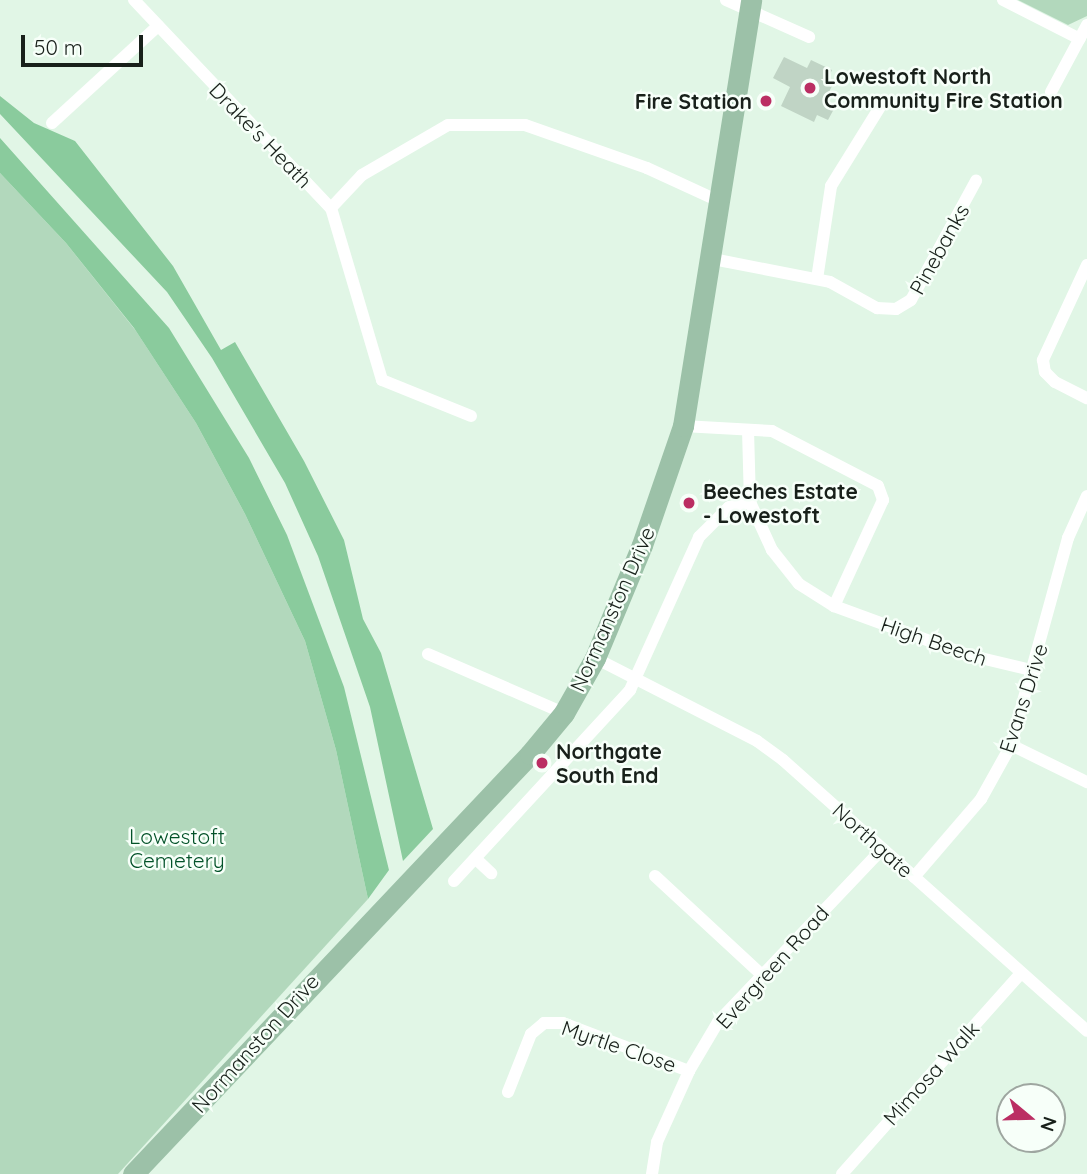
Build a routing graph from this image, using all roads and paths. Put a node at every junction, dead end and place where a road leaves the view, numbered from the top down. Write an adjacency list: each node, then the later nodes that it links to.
1 (134, 0): 6 (street, Drake's Heath)
2 (726, 0): 4 (street)
3 (1003, 0): 8 (street)
4 (750, 4): 7 (street); 13 (main road, Normanston Drive)
5 (1087, 25): 8 (street)
6 (158, 26): 11 (street); 14 (street, Drake's Heath)
7 (808, 37)
8 (1080, 38): 9 (street)
9 (1051, 92)
10 (880, 107): 17 (street)
11 (52, 123)
12 (976, 181): 17 (street, Pinebanks)
13 (721, 202): 14 (street); 15 (main road, Normanston Drive)
14 (331, 208): 19 (street)
15 (713, 259): 17 (street, Pinebanks); 20 (main road, Normanston Drive)
16 (1087, 265): 18 (street)
17 (817, 279)
18 (1087, 398)
19 (471, 416)
20 (683, 426): 21 (street); 26 (main road, Normanston Drive)
21 (748, 430): 23 (street, High Beech); 24 (street)
22 (1087, 496): 27 (street, Evans Drive)
23 (750, 502): 24 (street, High Beech); 28 (street)
24 (834, 606): 27 (street, High Beech)
25 (428, 654): 29 (street)
26 (595, 658): 28 (street, Northgate); 29 (main road, Normanston Drive)
27 (1035, 671): 30 (street, Evans Drive)
28 (637, 680): 32 (street, Northgate); 33 (street)
29 (565, 713): 43 (main road, Normanston Drive)
30 (1011, 745): 31 (street); 36 (street, Evans Drive)
31 (1087, 782)
32 (881, 850): 36 (street, Northgate); 39 (street, Evergreen Road)
33 (476, 859): 34 (street); 37 (street)
34 (491, 873)
35 (655, 876): 39 (street)
36 (914, 877): 38 (street, Northgate)
37 (454, 881)
38 (1021, 973): 40 (street, Northgate); 45 (street, Mimosa Walk)
39 (762, 975): 41 (street, Evergreen Road)
40 (1087, 1031)
41 (689, 1070): 42 (street, Myrtle Close); 44 (street, Evergreen Road)
42 (508, 1092)
43 (133, 1174)
44 (652, 1174)
45 (842, 1174)

